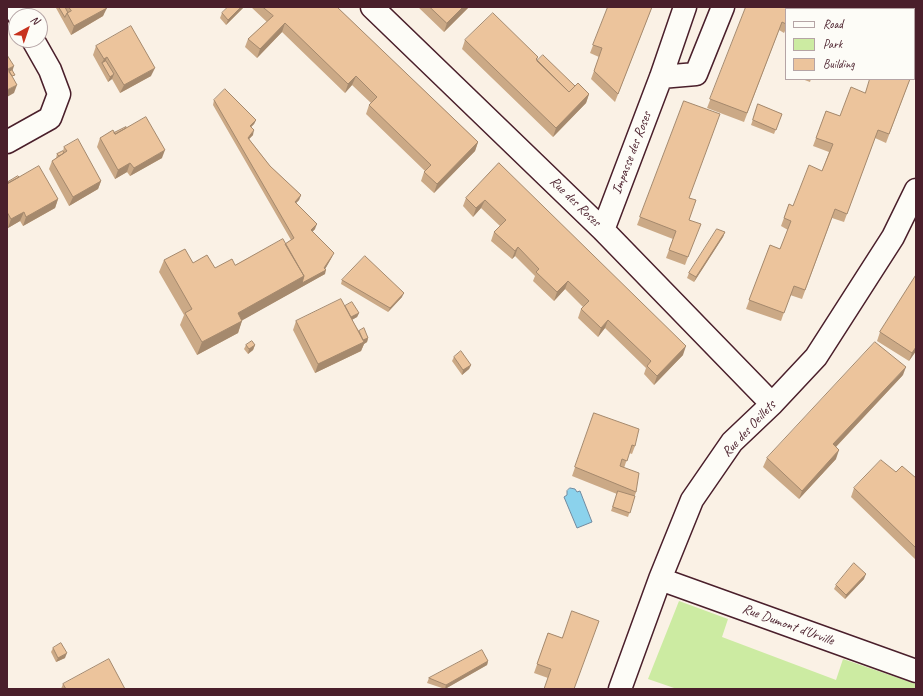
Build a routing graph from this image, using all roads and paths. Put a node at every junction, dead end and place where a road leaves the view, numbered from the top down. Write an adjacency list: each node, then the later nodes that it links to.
1 (372, 7): 8 (street, Rue des Roses)
2 (685, 7): 5 (street, Impasse des Roses)
3 (723, 7): 5 (street)
4 (38, 48): 6 (street)
5 (661, 77): 8 (street, Impasse des Roses)
6 (7, 142)
7 (916, 190): 9 (street, Rue des Oeillets)
8 (603, 230): 9 (street, Rue des Roses)
9 (772, 404): 10 (street, Rue des Oeillets)
10 (660, 579): 11 (street, Rue Dumont d'Urville); 12 (street, Rue des Oeillets)
11 (916, 671)
12 (620, 689)

